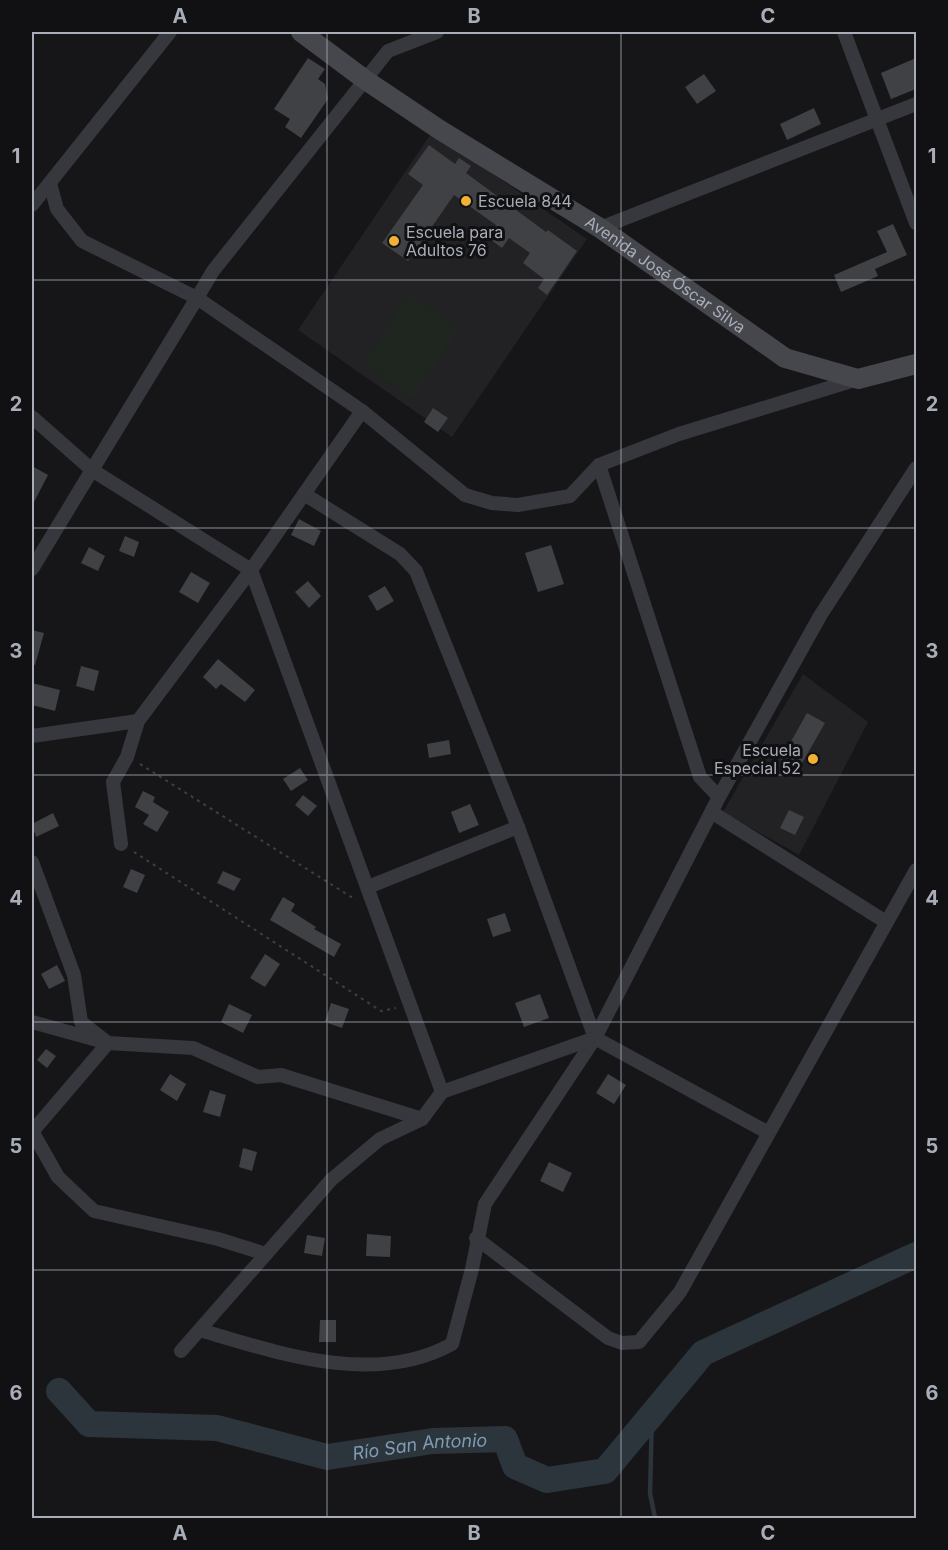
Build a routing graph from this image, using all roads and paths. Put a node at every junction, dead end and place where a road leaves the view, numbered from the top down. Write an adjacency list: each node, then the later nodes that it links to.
1 (170, 32): 8 (street)
2 (301, 32): 5 (main road, Avenida José Óscar Silva)
3 (437, 32): 5 (street)
4 (844, 32): 7 (street)
5 (364, 79): 11 (main road, Avenida José Óscar Silva); 12 (street)
6 (916, 104): 7 (street)
7 (875, 119): 10 (street); 11 (street)
8 (50, 183): 9 (street); 12 (street)
9 (32, 205)
10 (916, 224)
11 (600, 228): 14 (main road, Avenida José Óscar Silva)
12 (196, 298): 15 (street); 19 (street)
13 (916, 364): 14 (main road)
14 (858, 379): 17 (street)
15 (362, 411): 17 (street); 20 (street)
16 (32, 417): 19 (street)
17 (599, 465): 26 (street)
18 (916, 468): 26 (street)
19 (92, 470): 21 (street); 22 (street)
20 (304, 494): 22 (street); 28 (street)
21 (32, 569)
22 (251, 570): 23 (street); 32 (street)
23 (138, 721): 24 (street); 25 (street)
24 (32, 736)
25 (127, 757): 29 (street); 32 (path)
26 (720, 797): 27 (street)
27 (713, 813): 33 (street); 36 (street)
28 (518, 827): 32 (street); 36 (street)
29 (121, 844): 34 (path)
30 (32, 862): 37 (street)
31 (916, 870): 33 (street)
32 (368, 887): 34 (street)
33 (886, 922): 41 (street)
34 (409, 1005): 38 (street)
35 (32, 1022): 37 (street)
36 (596, 1038): 38 (street); 41 (street); 42 (street)
37 (108, 1043): 39 (street); 40 (street)
38 (442, 1092): 39 (street)
39 (422, 1119): 43 (street)
40 (32, 1132): 43 (street)
41 (767, 1132): 42 (street)
42 (476, 1238): 44 (street)
43 (266, 1254): 44 (street)
44 (200, 1330): 45 (street)
45 (181, 1352)

